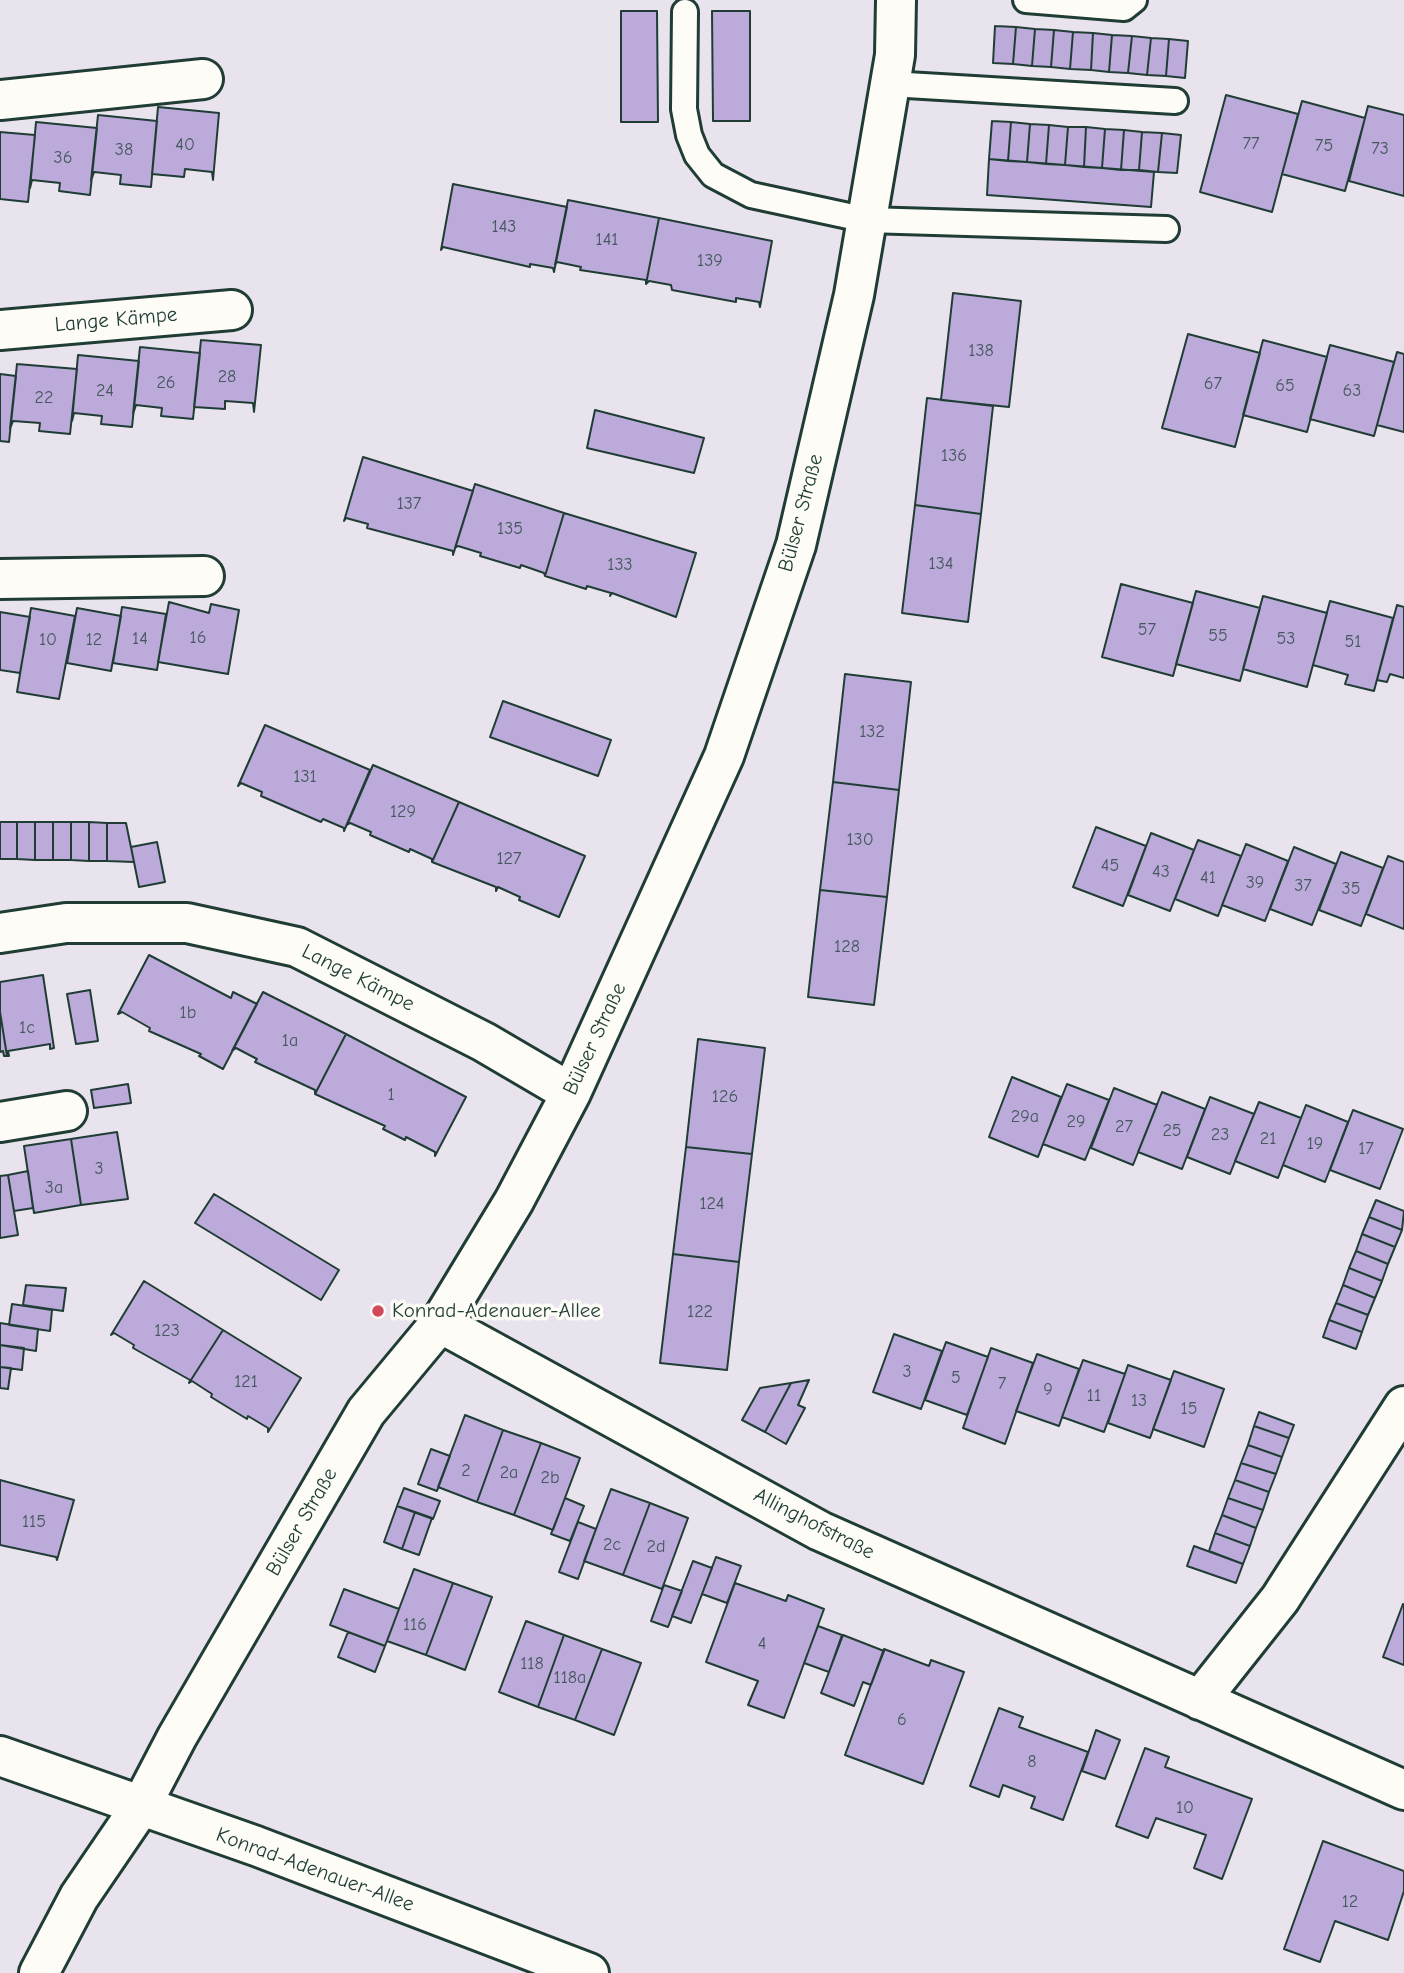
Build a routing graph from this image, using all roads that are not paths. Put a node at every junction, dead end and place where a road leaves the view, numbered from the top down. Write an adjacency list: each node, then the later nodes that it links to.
1 (897, 0): 6 (street, Bülser Straße)
2 (1026, 0): 3 (lane)
3 (1135, 0)
4 (685, 12): 9 (lane)
5 (203, 79): 7 (street)
6 (890, 83): 8 (lane); 9 (street, Bülser Straße)
7 (0, 100)
8 (1175, 101)
9 (867, 220): 10 (lane); 16 (street, Bülser Straße)
10 (1166, 229)
11 (232, 310): 12 (street, Lange Kämpe)
12 (0, 330)
13 (204, 576): 14 (street)
14 (0, 579)
15 (0, 933): 16 (street, Lange Kämpe)
16 (571, 1093): 19 (street, Bülser Straße)
17 (67, 1111): 18 (street)
18 (0, 1122)
19 (440, 1323): 21 (street, Allinghofstraße); 24 (street, Bülser Straße)
20 (1404, 1406): 21 (street)
21 (1200, 1700): 23 (street, Allinghofstraße)
22 (0, 1756): 24 (street, Konrad-Adenauer-Allee)
23 (1404, 1790)
24 (141, 1806): 25 (street, Bülser Straße); 26 (street, Konrad-Adenauer-Allee)
25 (39, 1973)
26 (589, 1973)

